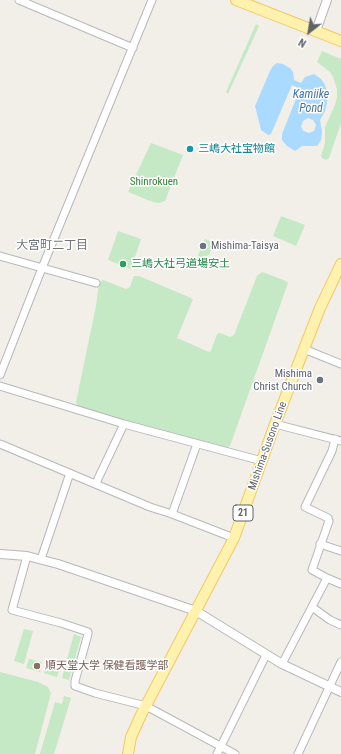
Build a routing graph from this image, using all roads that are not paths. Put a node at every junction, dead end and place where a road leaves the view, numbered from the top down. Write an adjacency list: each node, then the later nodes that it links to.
1 (19, 0): 7 (street)
2 (152, 0): 7 (street)
3 (327, 0): 5 (street)
4 (240, 1): 5 (main road)
5 (316, 31): 6 (main road)
6 (341, 41)
7 (133, 48): 10 (street)
8 (0, 256): 10 (street)
9 (341, 264): 12 (main road, Mishima-Susono Line / 21)
10 (42, 268): 11 (street); 14 (street)
11 (96, 283)
12 (304, 349): 13 (street); 17 (main road, Mishima-Susono Line / 21)
13 (341, 364)
14 (0, 375)
15 (0, 386): 16 (street)
16 (124, 424): 20 (street); 23 (street)
17 (275, 424): 18 (street); 21 (main road, Mishima-Susono Line / 21)
18 (338, 440): 26 (street)
19 (0, 444): 22 (street)
20 (197, 444): 21 (street); 24 (street)
21 (262, 462): 25 (main road, Mishima-Susono Line / 21)
22 (70, 473): 23 (street); 30 (street)
23 (96, 483): 24 (street)
24 (172, 514): 25 (street)
25 (234, 538): 34 (main road, Mishima-Susono Line / 21)
26 (320, 544): 27 (street); 31 (street)
27 (341, 550)
28 (0, 554): 29 (street)
29 (27, 556): 30 (street); 41 (street)
30 (41, 559): 34 (street)
31 (327, 578): 32 (street); 33 (street)
32 (341, 584)
33 (312, 607): 35 (street); 38 (street)
34 (196, 611): 36 (street); 41 (main road, Mishima-Susono Line / 21)
35 (341, 625)
36 (266, 655): 38 (street); 42 (street)
37 (341, 662): 39 (street)
38 (282, 664): 39 (street)
39 (330, 686): 40 (street); 46 (street)
40 (341, 692)
41 (146, 706): 42 (street); 43 (main road, Mishima-Susono Line / 21)
42 (220, 746): 44 (street); 45 (street)
43 (128, 754)
44 (216, 754)
45 (235, 754)
46 (298, 754)

